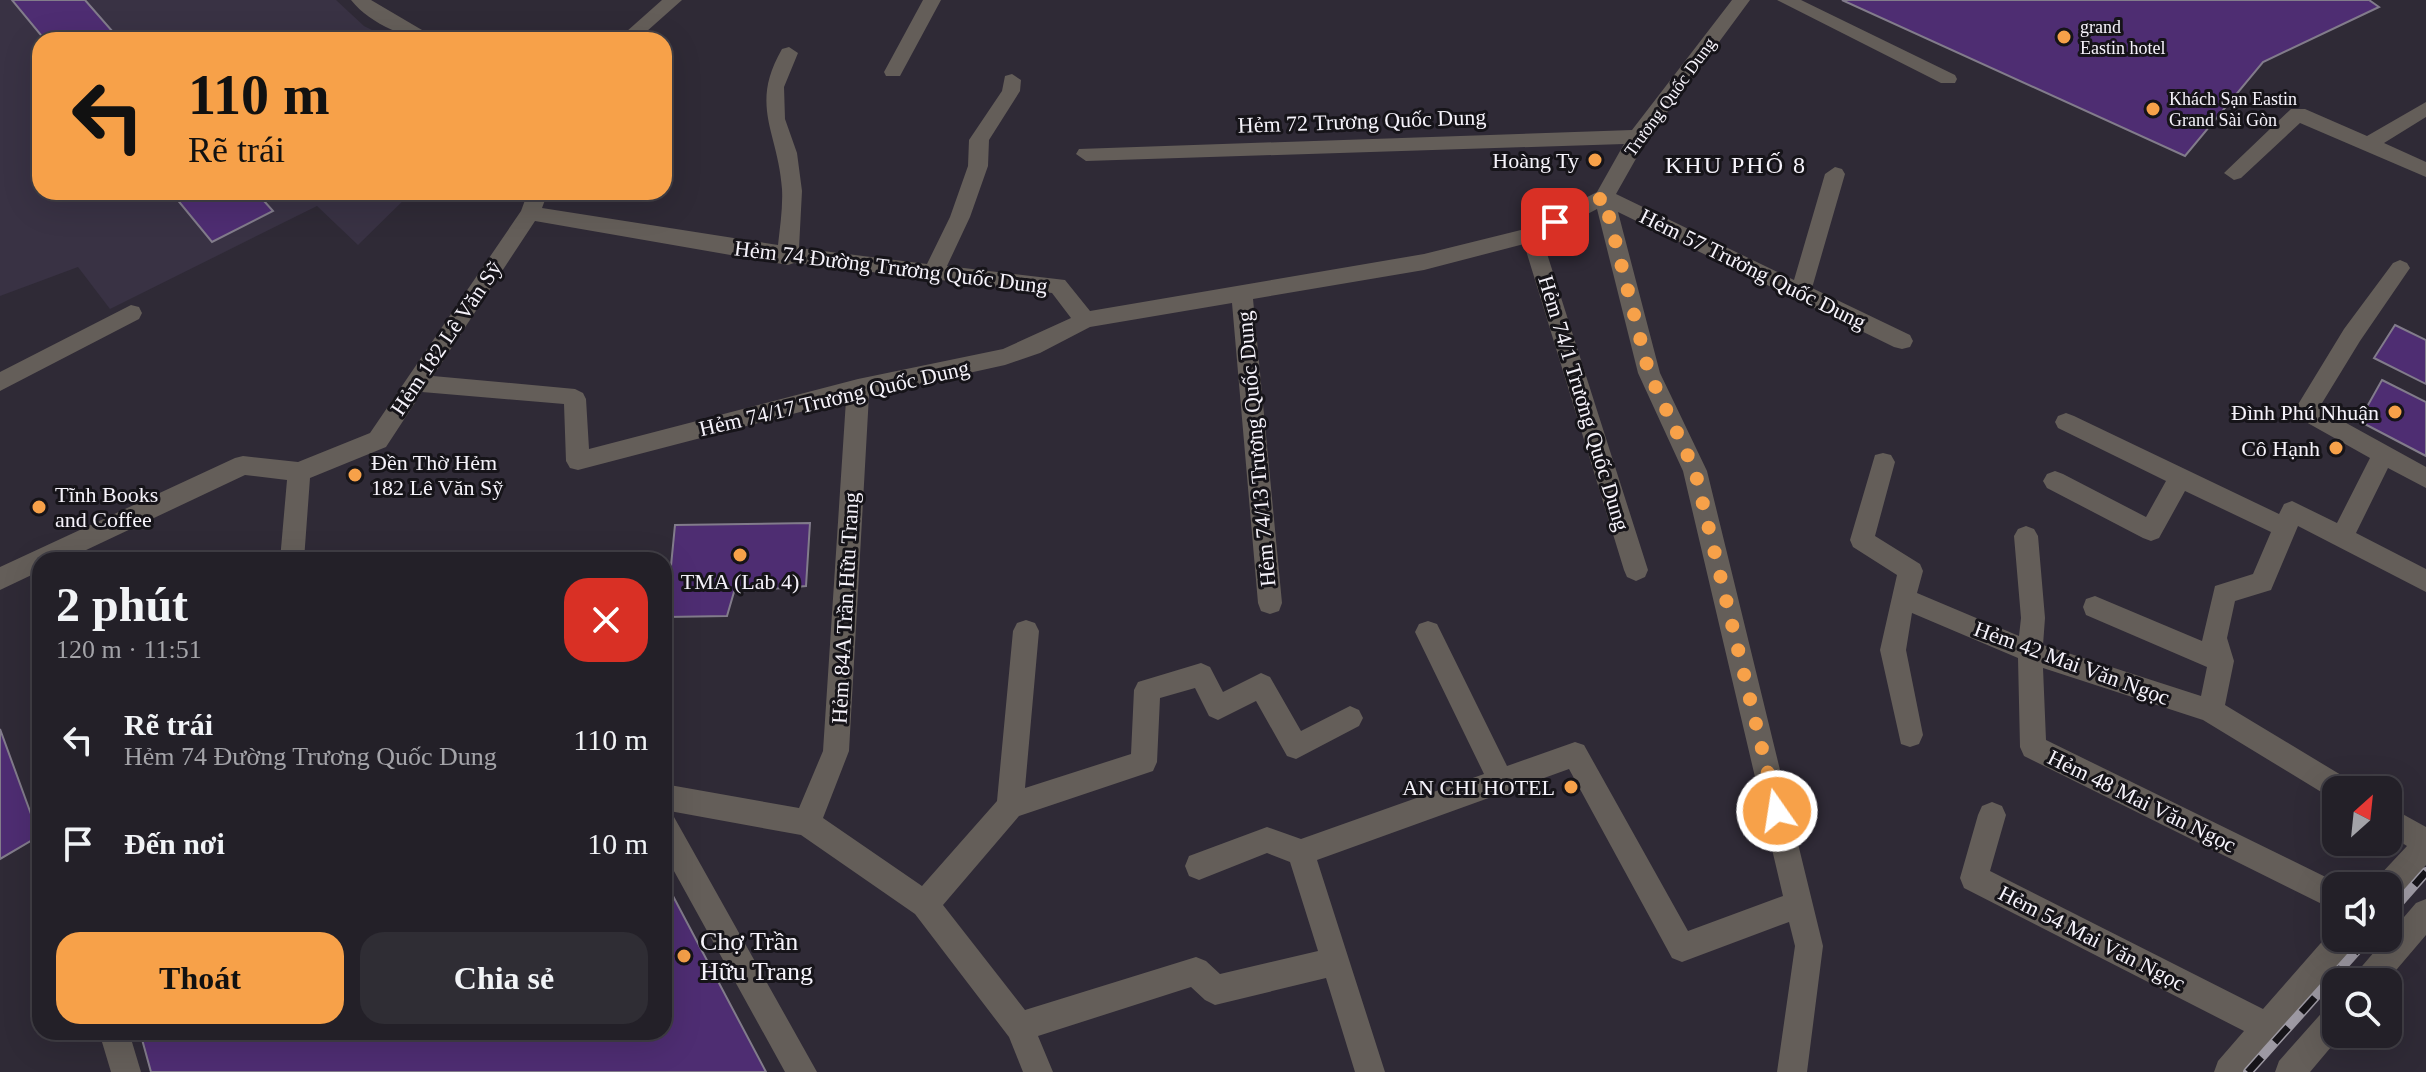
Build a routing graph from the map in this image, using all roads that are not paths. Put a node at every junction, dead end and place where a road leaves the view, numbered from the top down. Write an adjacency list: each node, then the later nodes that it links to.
1 (394, 0): 6 (street)
2 (673, 0): 8 (street)
3 (932, 0): 10 (street)
4 (1741, 0): 14 (street, Trương Quốc Dung)
5 (1786, 0): 11 (street)
6 (368, 6): 7 (street)
7 (415, 32)
8 (635, 32)
9 (789, 53): 23 (street)
10 (893, 72)
11 (1948, 79)
12 (1012, 80): 25 (street)
13 (2426, 108): 15 (street)
14 (1638, 137): 16 (street, Hẻm 72 Trương Quốc Dung); 20 (street, Trương Quốc Dung)
15 (2368, 144): 17 (street); 18 (street)
16 (1086, 154)
17 (2426, 170)
18 (2234, 173)
19 (1835, 174): 26 (street)
20 (1604, 197): 22 (street); 26 (street, Hẻm 57 Trương Quốc Dung); 74 (street)
21 (534, 203): 23 (street, Hẻm 74 Đường Trương Quốc Dung); 32 (street, Hẻm 182 Lê Văn Sỹ)
22 (1531, 235): 27 (street); 47 (street, Hẻm 74/1 Trương Quốc Dung)
23 (788, 257): 25 (street, Hẻm 74 Đường Trương Quốc Dung)
24 (2400, 268): 35 (street)
25 (933, 273): 29 (street, Hẻm 74 Đường Trương Quốc Dung)
26 (1801, 291): 30 (street, Hẻm 57 Trương Quốc Dung)
27 (1242, 295): 29 (street); 51 (street, Hẻm 74/13 Trương Quốc Dung)
28 (131, 313): 31 (street)
29 (1085, 320): 33 (street, Hẻm 74/17 Trương Quốc Dung)
30 (1902, 341)
31 (0, 382)
32 (415, 383): 33 (street, Hẻm 74/17 Trương Quốc Dung); 37 (street, Hẻm 182 Lê Văn Sỹ)
33 (858, 388): 65 (street, Hẻm 84A Trần Hữu Trang)
34 (2066, 422): 38 (street)
35 (2383, 455): 39 (street); 43 (street)
36 (1883, 462): 50 (street)
37 (299, 472): 44 (street, Hẻm 182 Lê Văn Sỹ); 45 (street)
38 (2181, 477): 40 (street); 41 (street)
39 (2426, 478)
40 (2055, 481)
41 (2285, 528): 43 (street); 56 (street)
42 (2026, 536): 55 (street)
43 (2342, 538): 49 (street)
44 (57, 552)
45 (293, 552)
46 (32, 564): 48 (street, Hẻm 182 Lê Văn Sỹ)
47 (1636, 570)
48 (0, 579)
49 (2426, 581)
50 (1903, 598): 55 (street, Hẻm 42 Mai Văn Ngọc); 59 (street)
51 (1270, 603)
52 (2095, 607): 56 (street)
53 (1026, 631): 63 (street)
54 (1428, 632): 61 (street)
55 (2030, 652): 57 (street, Hẻm 42 Mai Văn Ngọc); 72 (street, Hẻm 48 Mai Văn Ngọc)
56 (2221, 661): 57 (street)
57 (2211, 711): 60 (street, Hẻm 42 Mai Văn Ngọc)
58 (1350, 718): 63 (street)
59 (1910, 735)
60 (2322, 778)
61 (1501, 781): 69 (street); 74 (street)
62 (672, 798): 65 (street)
63 (1010, 806): 73 (street)
64 (1992, 815): 80 (street, Hẻm 54 Mai Văn Ngọc)
65 (807, 823): 73 (street)
66 (2402, 828): 68 (street)
67 (672, 840): 84 (street)
68 (2426, 843): 71 (street)
69 (1301, 852): 70 (street); 77 (street)
70 (1199, 866)
71 (2401, 872)
72 (2322, 890)
73 (925, 904): 79 (street)
74 (1799, 904): 87 (street)
75 (2426, 913): 78 (street)
76 (2332, 952): 80 (street)
77 (1335, 961): 79 (street); 86 (street)
78 (2379, 968)
79 (1019, 1027): 85 (street)
80 (2269, 1028): 88 (street)
81 (2322, 1034): 89 (street)
82 (116, 1040): 83 (street)
83 (126, 1072)
84 (802, 1072)
85 (1038, 1072)
86 (1370, 1072)
87 (1792, 1072)
88 (2229, 1072)
89 (2290, 1072)

